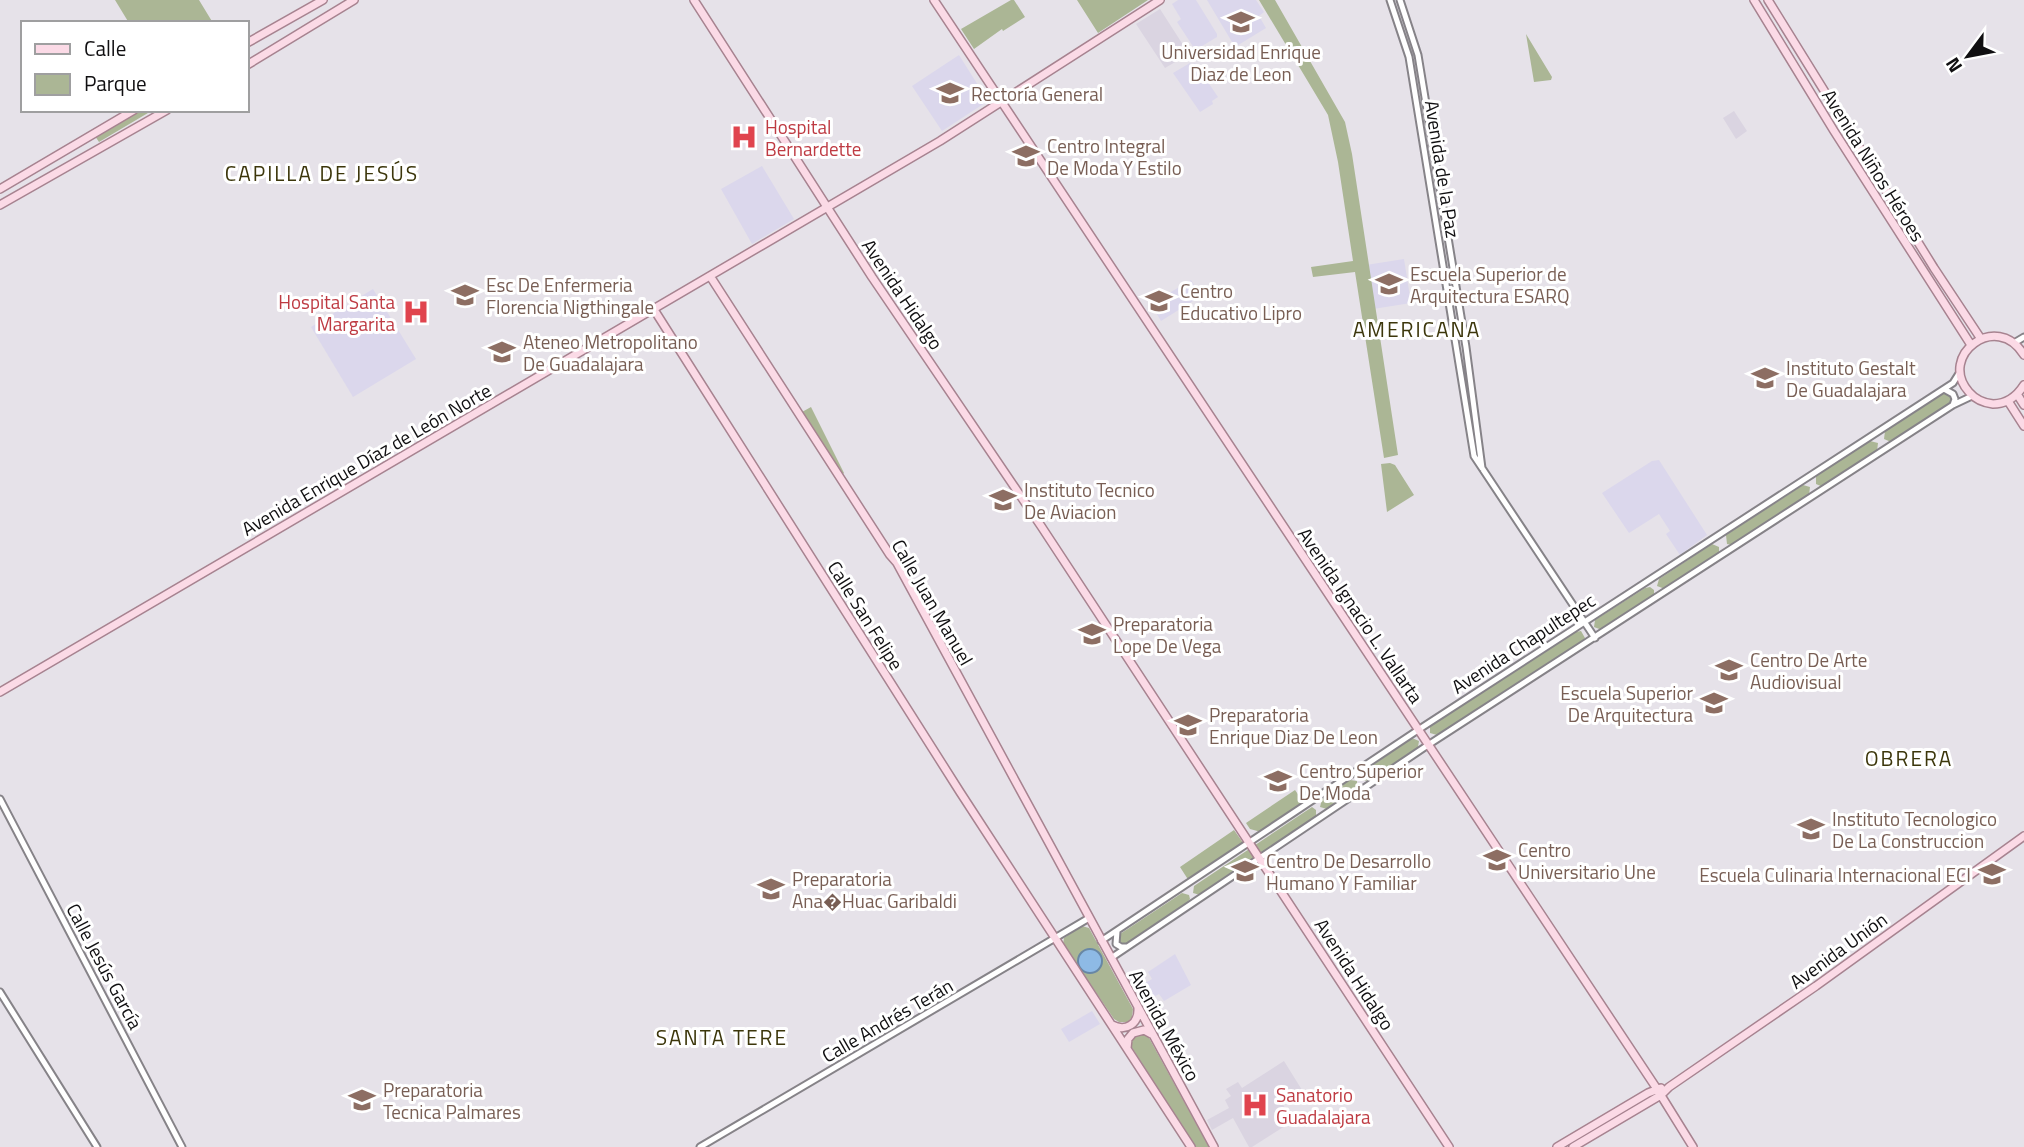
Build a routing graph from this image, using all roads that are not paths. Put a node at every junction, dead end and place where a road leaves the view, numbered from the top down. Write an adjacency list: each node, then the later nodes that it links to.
1 (323, 0): 10 (main road)
2 (354, 0): 11 (main road)
3 (694, 0): 17 (main road, Avenida Hidalgo)
4 (934, 0): 12 (main road, Avenida Ignacio L. Vallarta)
5 (1160, 0): 12 (main road, Avenida Enrique Díaz de León Norte)
6 (1390, 0): 33 (street, Avenida de la Paz)
7 (1400, 0): 33 (street, Avenida de la Paz)
8 (1754, 0): 23 (main road, Avenida Niños Héroes)
9 (1768, 0): 21 (main road, Avenida Niños Héroes)
10 (248, 42)
11 (248, 64)
12 (1002, 102): 17 (main road, Avenida Enrique Díaz de León Norte); 37 (main road, Avenida Ignacio L. Vallarta)
13 (131, 112): 15 (main road)
14 (163, 112): 16 (main road)
15 (0, 189)
16 (0, 205)
17 (827, 207): 18 (main road, Avenida Enrique Díaz de León Norte); 41 (main road, Avenida Hidalgo)
18 (709, 276): 19 (main road, Avenida Enrique Díaz de León Norte); 43 (main road, Calle Juan Manuel)
19 (653, 308): 36 (main road, Avenida Enrique Díaz de León Norte); 45 (main road, Calle San Felipe)
20 (2024, 337): 22 (street)
21 (1981, 338): 22 (main road); 23 (main road)
22 (2014, 342): 24 (main road)
23 (1971, 345): 25 (main road)
24 (2024, 355)
25 (1960, 372): 26 (street, Avenida Chapultepec); 28 (main road)
26 (1944, 389): 30 (street); 34 (street, Avenida Chapultepec)
27 (2022, 390): 29 (main road); 31 (main road)
28 (1972, 396): 29 (main road); 30 (street, Avenida Chapultepec)
29 (2008, 401): 32 (main road)
30 (1953, 405): 35 (street, Avenida Chapultepec)
31 (2024, 405)
32 (2024, 426)
33 (1482, 468): 34 (street, Avenida de la Paz)
34 (1585, 622): 35 (street, Avenida de la Paz); 37 (street, Avenida Chapultepec)
35 (1595, 638): 38 (street, Avenida Chapultepec)
36 (0, 692)
37 (1418, 730): 38 (main road, Avenida Ignacio L. Vallarta); 41 (street, Avenida Chapultepec)
38 (1428, 746): 42 (street, Avenida Chapultepec); 54 (main road, Avenida Ignacio L. Vallarta)
39 (0, 799): 56 (street, Calle Jesús García)
40 (2024, 836): 54 (main road, Avenida Unión)
41 (1250, 844): 42 (main road, Avenida Hidalgo); 44 (street, Avenida Chapultepec)
42 (1261, 859): 47 (street, Avenida Chapultepec); 60 (main road, Avenida Hidalgo)
43 (1089, 918): 45 (street, Calle Andrés Terán); 46 (main road, Avenida México)
44 (1117, 931): 46 (street, Avenida Chapultepec); 47 (street)
45 (1054, 938): 51 (main road); 57 (street, Calle Andrés Terán)
46 (1101, 941): 48 (main road, Avenida México)
47 (1126, 947): 48 (street, Avenida Chapultepec)
48 (1111, 958): 50 (main road, Avenida México)
49 (0, 992): 55 (street)
50 (1137, 1005): 51 (main road); 52 (main road, Avenida México)
51 (1111, 1024): 53 (main road)
52 (1153, 1035): 53 (main road); 59 (main road, Avenida México)
53 (1127, 1048): 58 (main road)
54 (1659, 1092): 61 (main road); 62 (main road); 63 (main road, Avenida Ignacio L. Vallarta)
55 (96, 1147)
56 (182, 1147)
57 (700, 1147)
58 (1191, 1147)
59 (1214, 1147)
60 (1449, 1147)
61 (1557, 1147)
62 (1573, 1147)
63 (1693, 1147)

